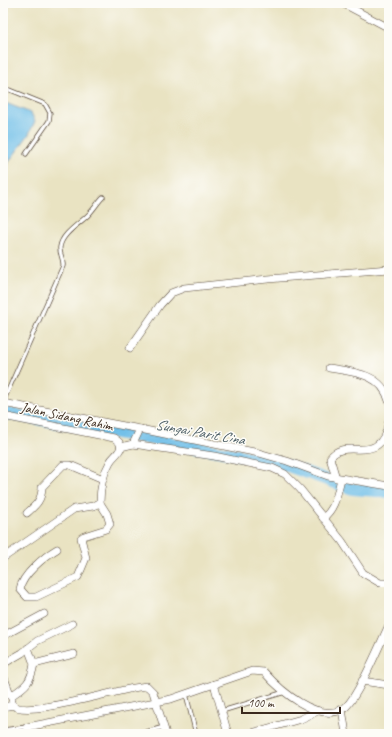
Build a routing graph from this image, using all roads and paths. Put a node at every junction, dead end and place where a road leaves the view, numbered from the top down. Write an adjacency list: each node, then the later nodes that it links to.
1 (342, 3): 2 (street)
2 (389, 28)
3 (3, 87): 4 (lane)
4 (26, 154)
5 (103, 197): 10 (lane)
6 (389, 269): 7 (street)
7 (130, 348)
8 (329, 368): 9 (street)
9 (389, 401)
10 (3, 402): 13 (street)
11 (3, 416): 14 (street, Jalan Sidang Rahim)
12 (389, 420): 16 (street)
13 (139, 430): 14 (street); 16 (street)
14 (128, 445): 15 (street); 20 (street)
15 (103, 479): 18 (street); 19 (street)
16 (339, 482): 17 (street); 20 (street)
17 (389, 486)
18 (100, 503): 21 (street); 22 (street)
19 (27, 513)
20 (326, 516): 23 (street)
21 (57, 550)
22 (3, 558)
23 (389, 583)
24 (44, 614): 27 (street)
25 (72, 624): 28 (street)
26 (389, 625): 33 (street)
27 (3, 636)
28 (28, 648): 30 (street); 31 (street)
29 (74, 654): 31 (street)
30 (3, 664)
31 (34, 664): 38 (street)
32 (3, 675): 38 (street)
33 (362, 681): 35 (street); 42 (street)
34 (214, 684): 36 (street); 37 (street); 43 (street)
35 (389, 685)
36 (286, 692): 43 (lane); 44 (street)
37 (186, 694): 39 (street); 50 (lane)
38 (11, 696): 40 (street)
39 (157, 702): 40 (street); 45 (street); 47 (street)
40 (13, 705): 41 (street)
41 (3, 707)
42 (342, 709): 44 (street); 53 (street)
43 (222, 711): 51 (street)
44 (318, 711): 52 (street)
45 (27, 727): 46 (lane); 48 (street)
46 (3, 730)
47 (165, 731): 49 (lane)
48 (30, 734)
49 (139, 734)
50 (196, 734)
51 (228, 734)
52 (248, 734)
53 (346, 734)

